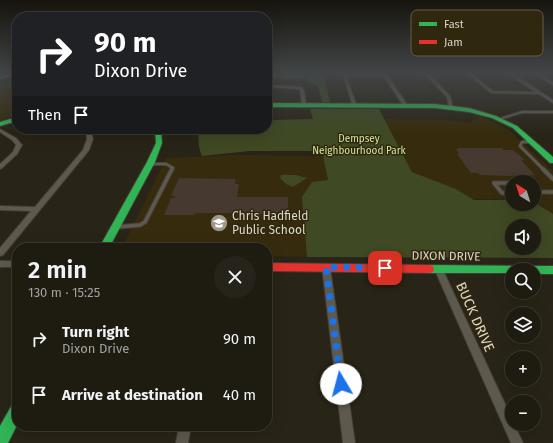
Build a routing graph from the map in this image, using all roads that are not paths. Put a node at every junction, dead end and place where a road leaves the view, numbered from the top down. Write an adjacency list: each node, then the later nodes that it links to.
1 (302, 93): 9 (street)
2 (350, 93): 10 (street)
3 (397, 93): 11 (street)
4 (445, 93): 12 (street)
5 (524, 93): 6 (street)
6 (539, 93): 7 (street)
7 (553, 102)
8 (272, 105): 9 (main road)
9 (304, 106): 10 (main road)
10 (355, 106): 11 (main road)
11 (406, 106): 12 (main road)
12 (451, 107): 14 (main road)
13 (553, 112): 14 (street)
14 (499, 119): 20 (main road)
15 (12, 120): 16 (main road)
16 (0, 124)
17 (0, 130): 23 (street)
18 (89, 134): 30 (street)
19 (158, 134): 22 (main road)
20 (532, 142): 21 (main road); 24 (lane)
21 (553, 161)
22 (150, 164): 31 (main road); 31 (lane)
23 (0, 167)
24 (553, 179)
25 (505, 183): 28 (lane)
26 (541, 192): 27 (lane)
27 (553, 192)
28 (505, 193)
29 (0, 208): 30 (street)
30 (36, 209): 33 (street)
31 (117, 227): 32 (main road)
32 (107, 243)
33 (0, 253)
34 (0, 264): 35 (street)
35 (12, 264)
36 (272, 267): 37 (main road, DIXON DRIVE)
37 (326, 267): 38 (main road, DIXON DRIVE); 44 (street)
38 (438, 268): 39 (main road, DIXON DRIVE); 45 (street, BUCK DRIVE)
39 (553, 270)
40 (12, 419): 42 (main road)
41 (184, 431): 43 (street)
42 (0, 442)
43 (182, 443)
44 (349, 443)
45 (517, 443)

